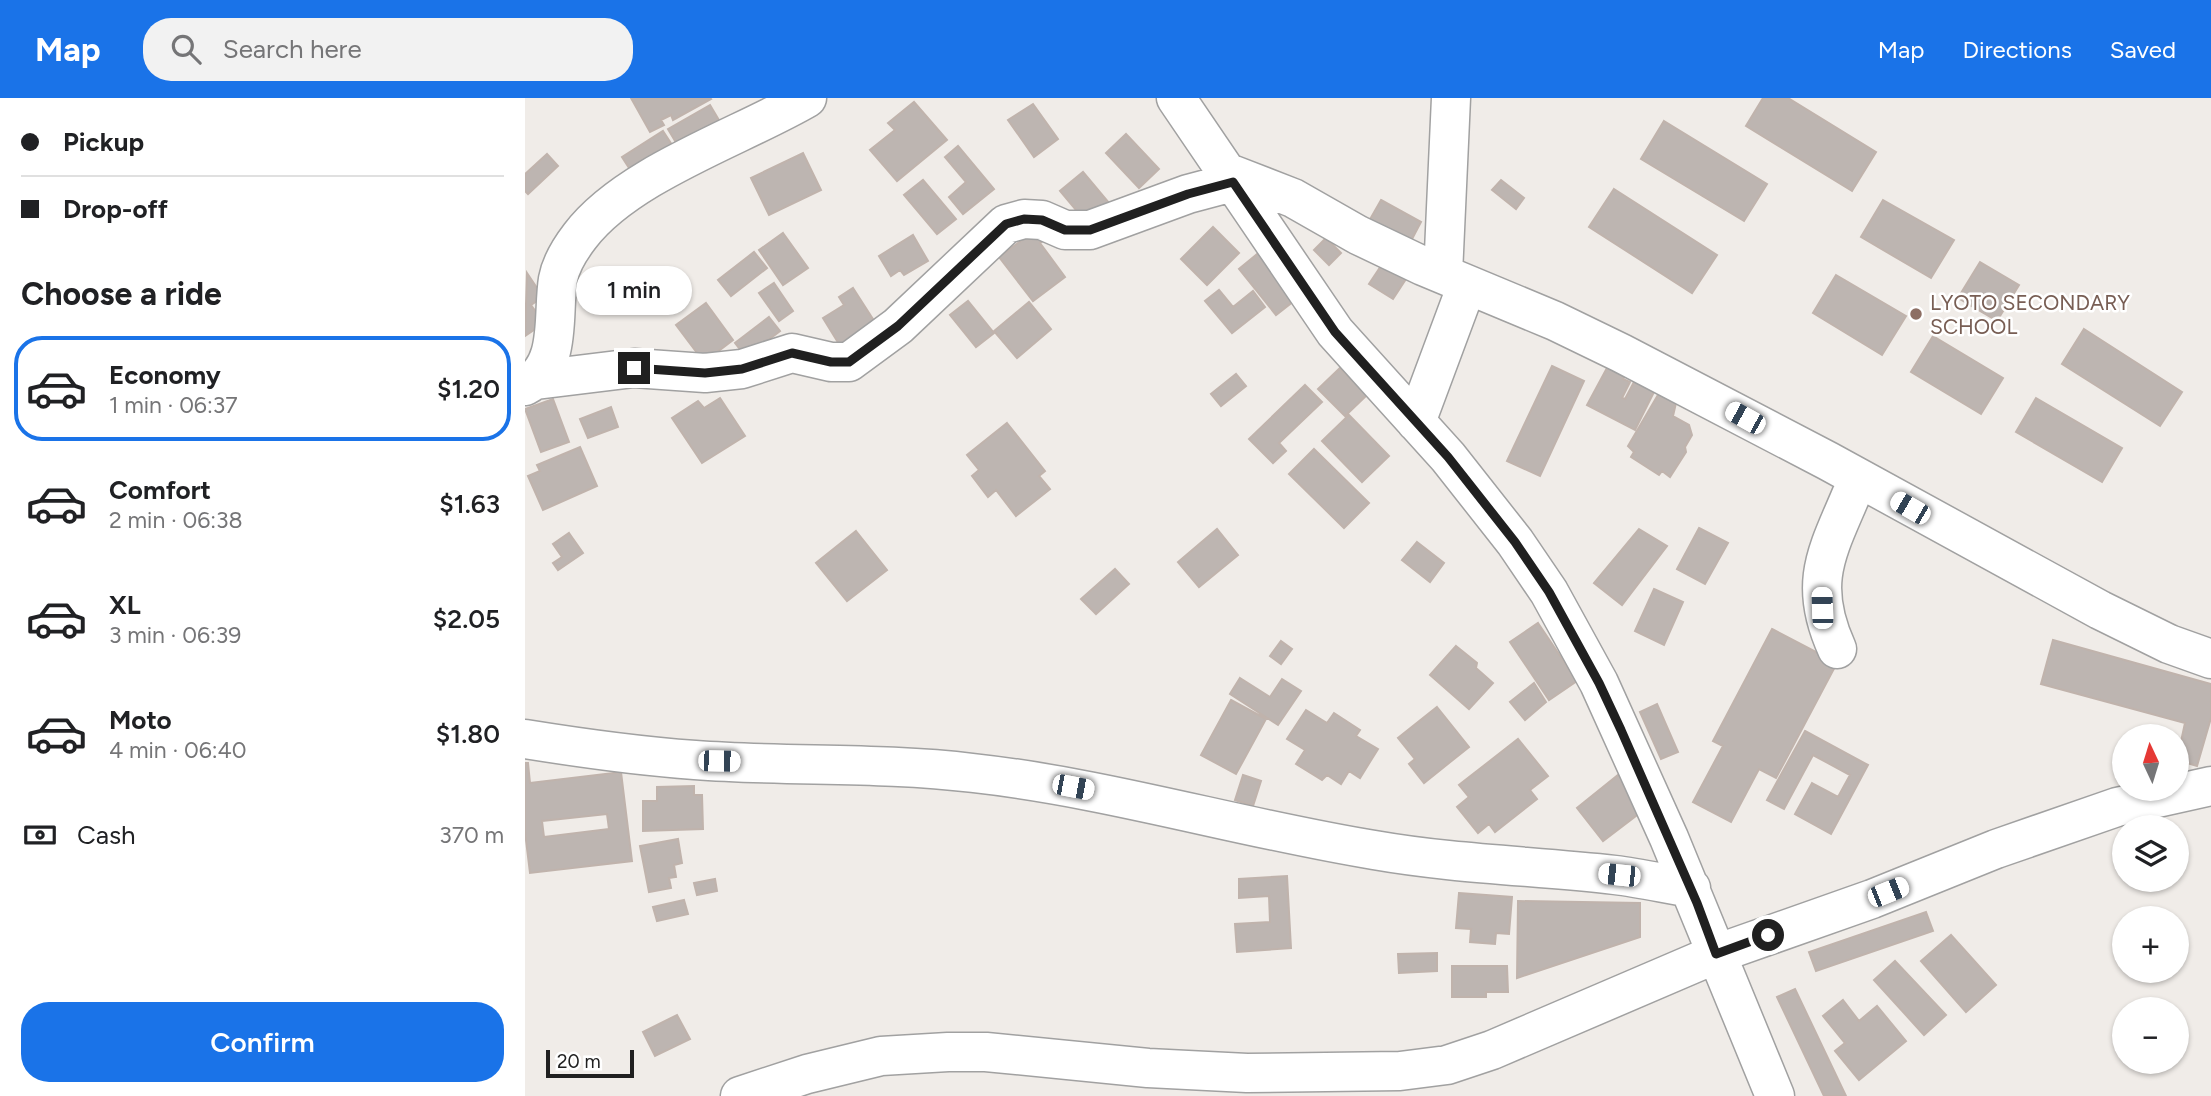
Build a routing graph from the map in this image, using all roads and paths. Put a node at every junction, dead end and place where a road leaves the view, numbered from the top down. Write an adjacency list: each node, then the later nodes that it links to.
1 (807, 98): 6 (street)
2 (1176, 98): 4 (street)
3 (1451, 98): 5 (street)
4 (1230, 177): 5 (street); 6 (street); 7 (street)
5 (1455, 279): 7 (street); 8 (street)
6 (531, 383)
7 (1416, 422): 13 (street)
8 (1858, 478): 9 (street); 10 (street)
9 (1837, 649)
10 (2211, 659)
11 (525, 739): 13 (street)
12 (2211, 786): 14 (street)
13 (1691, 888): 14 (street)
14 (1716, 954): 15 (street); 17 (street)
15 (862, 1079): 16 (street)
16 (740, 1096)
17 (1775, 1096)

